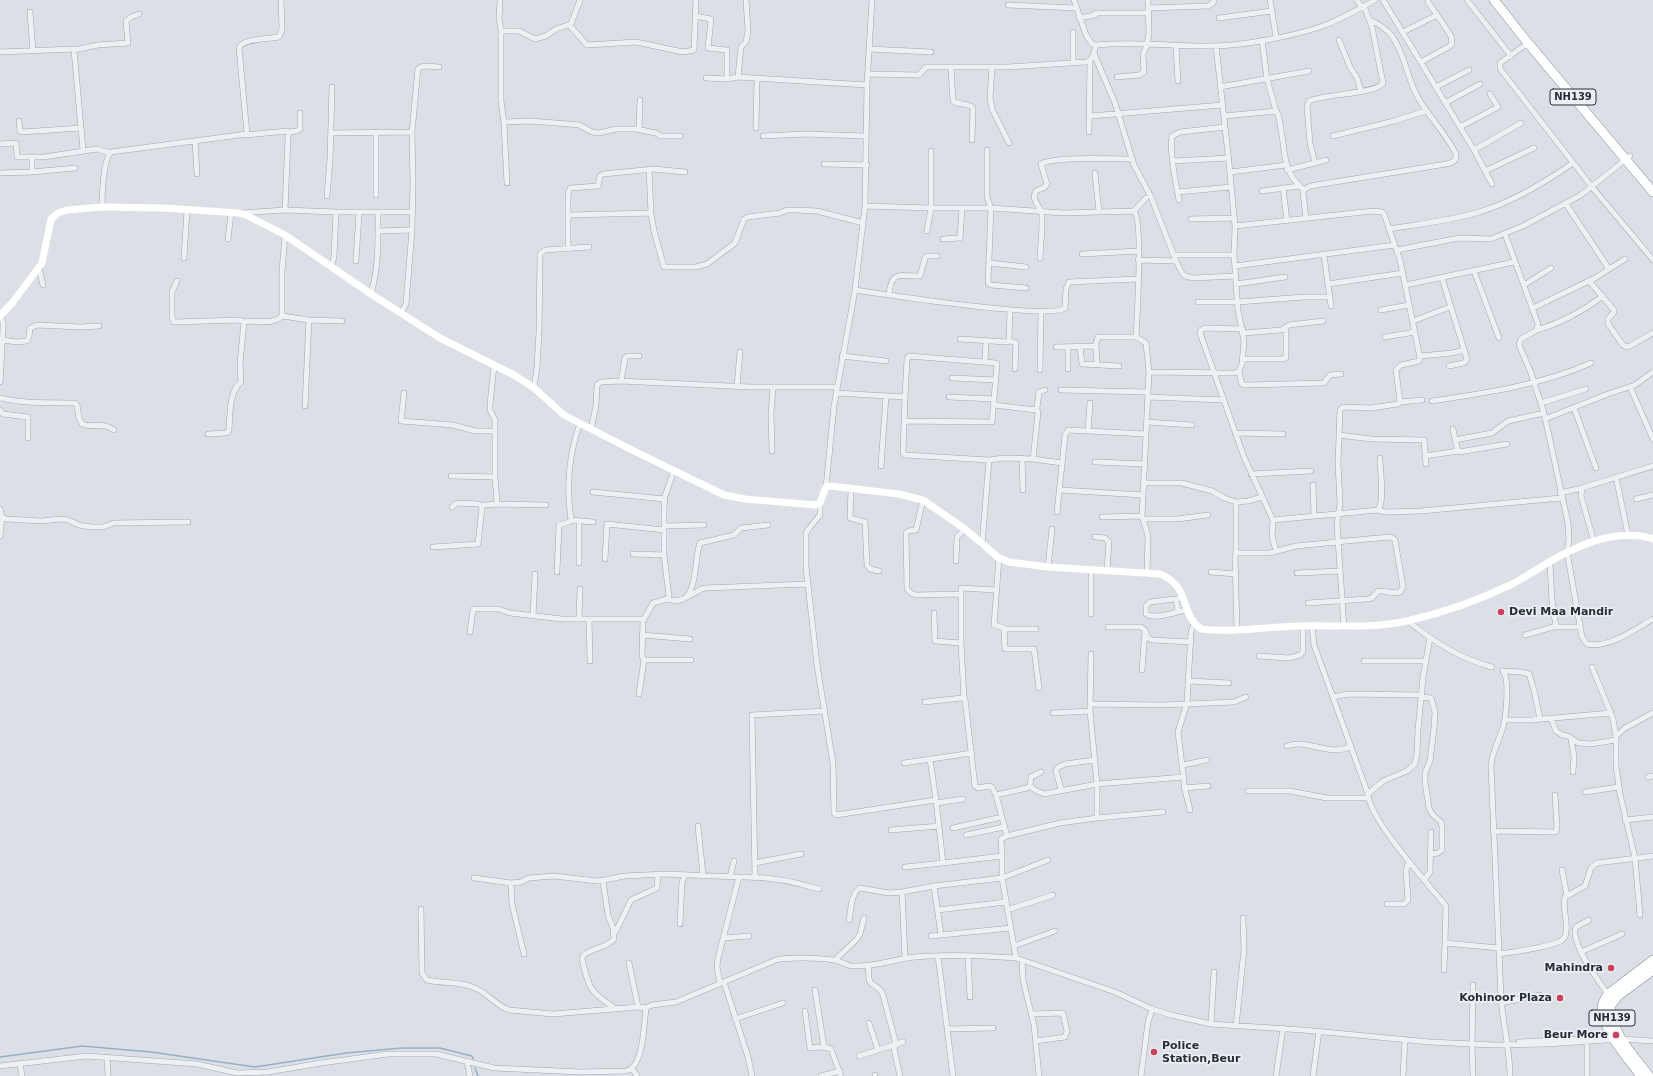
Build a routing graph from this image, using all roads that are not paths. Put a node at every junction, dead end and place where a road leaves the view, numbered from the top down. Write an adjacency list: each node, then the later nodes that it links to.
1 (281, 0): 94 (street)
2 (500, 0): 31 (street)
3 (580, 0): 30 (street)
4 (696, 0): 26 (street)
5 (746, 0): 58 (street)
6 (872, 0): 43 (street)
7 (1074, 0): 20 (street)
8 (1148, 0): 21 (street)
9 (1214, 0): 21 (street)
10 (1270, 0): 22 (street)
11 (1357, 0): 19 (street)
12 (1375, 0): 19 (street)
13 (1383, 0): 33 (street)
14 (1467, 0): 48 (street)
15 (1494, 0): 37 (highway, NH139)
16 (1501, 0): 110 (highway, NH139)
17 (1428, 2): 25 (street)
18 (1008, 5): 20 (street)
19 (1363, 7): 29 (street); 34 (street)
20 (1076, 8): 27 (street)
21 (1148, 11): 27 (street); 39 (street)
22 (1272, 11): 28 (street); 34 (street)
23 (30, 12): 44 (street)
24 (138, 14): 42 (street)
25 (1437, 15): 33 (street); 51 (street)
26 (696, 16): 30 (street); 61 (street)
27 (1079, 18): 38 (street)
28 (1219, 18)
29 (1370, 20): 70 (street); 76 (street)
30 (570, 26): 31 (street)
31 (501, 30): 82 (street)
32 (1073, 32): 50 (street)
33 (1403, 32): 51 (street)
34 (1276, 37): 35 (street)
35 (1262, 40): 41 (street); 63 (street)
36 (1339, 40): 70 (street)
37 (1528, 43): 48 (street); 110 (highway, NH139)
38 (1096, 45): 39 (street); 47 (street)
39 (1147, 45): 40 (street); 59 (street)
40 (1176, 46): 41 (street); 64 (street)
41 (1216, 46): 68 (street)
42 (75, 49): 44 (street); 86 (street)
43 (869, 49): 46 (street); 57 (street)
44 (33, 51): 45 (street)
45 (0, 52)
46 (931, 52)
47 (1094, 54): 49 (street); 78 (street)
48 (1511, 56): 116 (street)
49 (1090, 61): 50 (street); 79 (street)
50 (1073, 62): 53 (street)
51 (1421, 62): 69 (street)
52 (439, 67): 91 (street)
53 (992, 67): 54 (street); 101 (street)
54 (951, 68): 57 (street); 99 (street)
55 (1470, 70): 69 (street)
56 (1309, 71): 63 (street)
57 (867, 74): 66 (street)
58 (738, 77): 61 (street); 62 (street)
59 (1117, 77)
60 (706, 78): 61 (street)
61 (727, 79)
62 (757, 79): 66 (street); 87 (street)
63 (1267, 79): 68 (street); 75 (street)
64 (1178, 81)
65 (1480, 84): 73 (street)
66 (867, 85): 97 (street)
67 (332, 87): 93 (street)
68 (1220, 87): 74 (street)
69 (1436, 88): 73 (street)
70 (1361, 91): 115 (street)
71 (1490, 94): 85 (street)
72 (640, 100): 88 (street)
73 (1445, 103): 85 (street)
74 (1222, 104): 78 (street); 80 (street)
75 (1276, 111): 80 (street); 120 (street)
76 (1426, 111): 98 (street); 136 (street)
77 (300, 113): 89 (street)
78 (1118, 114): 79 (street); 112 (street)
79 (1090, 116): 92 (street)
80 (1224, 116): 84 (street)
81 (19, 121): 86 (street)
82 (504, 122): 88 (street); 129 (street)
83 (1521, 123): 107 (street)
84 (1225, 127): 111 (street); 114 (street)
85 (1460, 127): 107 (street)
86 (81, 128): 104 (street)
87 (756, 128)
88 (639, 130): 95 (street)
89 (289, 132): 94 (street); 151 (street)
90 (376, 132): 91 (street); 93 (street); 140 (street)
91 (412, 132): 156 (street)
92 (1089, 132)
93 (331, 133): 141 (street)
94 (246, 135): 100 (street)
95 (680, 136)
96 (763, 136): 97 (street)
97 (865, 136): 118 (street)
98 (1333, 136)
99 (972, 140)
100 (195, 141): 108 (street); 128 (street)
101 (1009, 143)
102 (0, 144): 109 (street)
103 (1534, 148): 122 (street)
104 (83, 150): 108 (street); 109 (street)
105 (931, 150): 147 (street)
106 (987, 150): 149 (street)
107 (1474, 150): 122 (street)
108 (110, 153): 146 (street)
109 (32, 157): 124 (street)
110 (1628, 157): 131 (highway, NH139); 133 (street); 139 (highway, NH139)
111 (1229, 158): 114 (street); 126 (street)
112 (1132, 159): 157 (street); 181 (street)
113 (1326, 160): 115 (street)
114 (1173, 161): 138 (street)
115 (1315, 163): 120 (street)
116 (1573, 163): 133 (street); 168 (street)
117 (824, 164): 118 (street)
118 (867, 165): 145 (street)
119 (75, 168): 124 (street)
120 (1287, 168): 126 (street); 132 (street)
121 (649, 169): 125 (street); 160 (street); 161 (street)
122 (1485, 170): 130 (street)
123 (0, 172): 124 (street)
124 (32, 172)
125 (685, 172)
126 (1230, 172): 134 (street)
127 (1095, 173): 158 (street)
128 (197, 174)
129 (507, 184)
130 (1492, 184)
131 (1653, 184)
132 (1299, 186): 135 (street); 136 (street)
133 (1592, 187): 144 (street); 189 (street)
134 (1231, 188): 138 (street); 162 (street)
135 (1283, 188): 137 (street); 165 (street)
136 (1304, 190): 163 (street)
137 (1262, 191)
138 (1178, 192): 143 (street)
139 (1653, 192)
140 (376, 194)
141 (327, 196)
142 (1146, 198): 152 (street)
143 (1179, 200)
144 (1566, 204): 172 (street); 199 (street)
145 (865, 206): 147 (street); 166 (street)
146 (102, 207): 150 (street); 197 (street)
147 (930, 208): 148 (street); 171 (street)
148 (962, 208): 149 (street); 174 (street)
149 (991, 208): 157 (street); 193 (street)
150 (187, 210): 159 (street); 185 (street)
151 (285, 210): 153 (street); 159 (street)
152 (1134, 211): 158 (street); 179 (street)
153 (336, 212): 154 (street); 194 (street)
154 (358, 212): 155 (street); 190 (street)
155 (378, 212): 156 (street); 170 (street)
156 (412, 212): 169 (street)
157 (1042, 212): 158 (street); 186 (street)
158 (1099, 212)
159 (235, 213): 173 (street); 175 (street)
160 (651, 213): 161 (street); 166 (street)
161 (569, 215): 178 (street)
162 (1234, 218): 164 (street); 167 (street)
163 (1306, 218): 165 (street); 168 (street)
164 (1191, 219)
165 (1287, 220): 167 (street)
166 (863, 223): 214 (street)
167 (1235, 226): 182 (street)
168 (1389, 228): 177 (street)
169 (412, 230): 170 (street); 228 (street)
170 (378, 231): 215 (street)
171 (927, 231)
172 (1505, 234): 177 (street); 192 (street)
173 (285, 235): 194 (street); 230 (street)
174 (943, 239)
175 (228, 240)
176 (589, 247): 178 (street)
177 (1396, 248): 183 (street); 201 (street)
178 (568, 249): 282 (street)
179 (1139, 251): 180 (street); 188 (street)
180 (1082, 254)
181 (1174, 255): 182 (street); 191 (street)
182 (1234, 255): 195 (street)
183 (1324, 255): 195 (street); 209 (street)
184 (937, 256): 216 (street)
185 (184, 258)
186 (1040, 258)
187 (1625, 259): 199 (street)
188 (1138, 260): 191 (street); 205 (street)
189 (1653, 260)
190 (356, 261)
191 (1176, 261): 202 (street)
192 (1514, 262): 200 (street); 212 (street)
193 (990, 263): 196 (street); 213 (street)
194 (332, 266): 215 (street)
195 (1235, 266): 202 (street)
196 (1026, 267)
197 (39, 268): 210 (street); 229 (street)
198 (1551, 268): 212 (street)
199 (1609, 269): 206 (street)
200 (1474, 271): 204 (street); 244 (street)
201 (1403, 273): 209 (street); 211 (street)
202 (1236, 276): 208 (street)
203 (1285, 277): 208 (street)
204 (1442, 278): 211 (street); 223 (street)
205 (1138, 280): 227 (street); 242 (street)
206 (1589, 280): 217 (street); 224 (street)
207 (177, 281): 235 (street)
208 (1236, 284): 220 (street)
209 (1328, 284): 218 (street)
210 (43, 285)
211 (1406, 285): 221 (street)
212 (1524, 285): 224 (street)
213 (1026, 288)
214 (855, 290): 216 (street); 256 (street)
215 (371, 294): 228 (street)
216 (889, 295): 225 (street)
217 (1602, 296): 238 (street); 241 (street)
218 (1330, 297): 220 (street); 222 (street)
219 (1198, 302): 220 (street)
220 (1238, 302): 239 (street)
221 (1409, 305): 226 (street); 234 (street)
222 (1330, 306)
223 (1450, 307): 234 (street); 253 (street)
224 (1533, 308): 238 (street)
225 (1010, 310): 227 (street); 248 (street)
226 (1381, 310)
227 (1041, 312): 268 (street)
228 (401, 313): 263 (street)
229 (0, 316): 246 (street)
230 (282, 316): 231 (street); 235 (street)
231 (309, 320): 232 (street); 300 (street)
232 (342, 321)
233 (1323, 321): 237 (street)
234 (1413, 321): 240 (street)
235 (244, 322): 316 (street)
236 (99, 326): 246 (street)
237 (1286, 327): 239 (street); 258 (street)
238 (1537, 330): 278 (street)
239 (1243, 331): 258 (street); 272 (street)
240 (1415, 332): 243 (street); 257 (street)
241 (1653, 333)
242 (1136, 337): 249 (street); 270 (street)
243 (1385, 337)
244 (1499, 338)
245 (960, 339): 247 (street)
246 (2, 340): 277 (street)
247 (986, 341): 248 (street); 260 (street)
248 (1010, 341): 266 (street)
249 (1096, 346): 252 (street); 262 (street)
250 (1056, 347): 251 (street)
251 (1068, 347): 252 (street); 267 (street)
252 (1080, 347): 262 (street)
253 (1464, 350): 257 (street); 265 (street)
254 (740, 352): 279 (street)
255 (639, 356): 276 (street)
256 (842, 356): 259 (street); 284 (street)
257 (1420, 356): 297 (street)
258 (1243, 359): 269 (street)
259 (886, 361)
260 (985, 362): 275 (street); 290 (street)
261 (1591, 363): 278 (street)
262 (1097, 365): 264 (street)
263 (494, 366): 282 (street); 313 (street)
264 (1119, 366)
265 (1449, 366)
266 (1015, 369)
267 (1068, 369)
268 (1040, 370)
269 (1239, 371): 272 (street); 273 (street)
270 (1149, 372): 272 (street); 288 (street)
271 (1653, 372): 281 (street)
272 (1214, 374): 293 (street)
273 (1341, 374)
274 (952, 378): 275 (street)
275 (996, 380): 296 (street)
276 (620, 381): 279 (street); 310 (street)
277 (0, 382)
278 (1535, 383): 295 (street); 299 (street)
279 (737, 386): 280 (street)
280 (773, 386): 284 (street); 324 (street)
281 (1630, 387): 301 (street); 321 (street)
282 (534, 388): 308 (street)
283 (1586, 389): 299 (street)
284 (836, 390): 289 (street); 346 (street)
285 (1045, 390): 302 (street)
286 (1061, 390): 288 (street)
287 (404, 393): 313 (street)
288 (1148, 395): 293 (street); 307 (street)
289 (886, 396): 290 (street); 335 (street)
290 (905, 397): 306 (street)
291 (949, 397): 296 (street)
292 (0, 398): 312 (street)
293 (1223, 400): 315 (street)
294 (1422, 400): 297 (street)
295 (1432, 401)
296 (994, 402): 302 (street); 306 (street)
297 (1400, 402): 319 (street)
298 (1090, 403): 314 (street)
299 (1541, 403): 304 (street)
300 (305, 406)
301 (1574, 408): 305 (street); 337 (street)
302 (1036, 409): 329 (street)
303 (0, 410): 320 (street)
304 (1544, 413): 305 (street); 322 (street)
305 (1545, 419): 355 (street)
306 (904, 421): 330 (street)
307 (1147, 422): 309 (street); 317 (street)
308 (580, 423): 310 (street); 374 (street)
309 (1192, 425)
310 (592, 429): 338 (street)
311 (1453, 429): 322 (street)
312 (114, 430)
313 (495, 431): 342 (street)
314 (1088, 431): 317 (street); 332 (street)
315 (1236, 433): 318 (street); 340 (street)
316 (208, 434)
317 (1146, 434): 333 (street)
318 (1283, 434)
319 (1339, 435): 326 (street); 368 (street)
320 (28, 438)
321 (1653, 439)
322 (1455, 440): 325 (street)
323 (1507, 444): 325 (street)
324 (772, 451)
325 (1458, 451): 326 (street)
326 (1425, 456): 334 (street)
327 (1022, 458): 329 (street); 330 (street); 349 (street)
328 (1380, 458): 366 (street)
329 (1033, 459): 332 (street)
330 (989, 460): 390 (street)
331 (1095, 462): 333 (street)
332 (1062, 463): 350 (street)
333 (1145, 464): 344 (street)
334 (1426, 464)
335 (881, 466)
336 (1653, 466): 343 (street)
337 (1596, 468)
338 (674, 470): 356 (street); 360 (street)
339 (1311, 471): 340 (street)
340 (1251, 474): 354 (street)
341 (451, 476): 342 (street)
342 (494, 477): 361 (street)
343 (1616, 478): 347 (street); 384 (street)
344 (1144, 483): 352 (street); 359 (street)
345 (1313, 485): 370 (street)
346 (826, 487): 348 (street); 360 (street)
347 (1582, 488): 355 (street); 389 (street)
348 (851, 489): 358 (street); 404 (street)
349 (1023, 490)
350 (1060, 490): 352 (street); 367 (street)
351 (593, 492): 356 (street)
352 (1143, 495): 373 (street)
353 (1653, 495): 357 (street)
354 (1262, 496): 359 (street); 375 (street)
355 (1561, 496): 366 (street); 393 (street)
356 (665, 499): 381 (street)
357 (1636, 499)
358 (923, 500): 382 (street); 416 (street)
359 (1236, 502): 395 (street)
360 (820, 503): 413 (street)
361 (497, 504): 362 (street); 363 (street)
362 (546, 505)
363 (483, 506): 364 (street); 391 (street)
364 (452, 507)
365 (0, 509): 371 (street)
366 (1378, 510): 368 (street)
367 (1057, 512)
368 (1339, 514): 370 (street); 388 (street)
369 (1208, 515): 373 (street)
370 (1314, 516): 375 (street)
371 (2, 517): 377 (street); 385 (street)
372 (1102, 517): 373 (street)
373 (1142, 518): 411 (street)
374 (572, 520): 376 (street); 407 (street)
375 (1273, 520): 392 (street)
376 (579, 521): 378 (street); 400 (street)
377 (188, 522)
378 (593, 522)
379 (704, 525): 381 (street)
380 (768, 525): 419 (street)
381 (664, 528): 396 (street); 398 (street)
382 (965, 529): 390 (street); 399 (street)
383 (1052, 529): 402 (street)
384 (1628, 535): 387 (street); 389 (street)
385 (0, 536)
386 (1095, 537): 405 (street)
387 (1653, 539)
388 (1338, 542): 392 (street); 406 (street); 420 (street)
389 (1594, 542): 393 (street)
390 (982, 545): 397 (street)
391 (433, 547)
392 (1276, 551): 395 (street)
393 (1567, 552): 401 (street); 438 (street)
394 (633, 554): 396 (street)
395 (1236, 554): 412 (street)
396 (664, 555): 418 (street)
397 (999, 558): 402 (street); 415 (street)
398 (605, 559)
399 (956, 561)
400 (579, 563)
401 (1550, 563): 431 (street); 437 (street)
402 (1048, 567): 403 (street)
403 (1091, 570): 405 (street); 425 (street)
404 (879, 571)
405 (1107, 571): 411 (street)
406 (1340, 571): 409 (street); 420 (street)
407 (557, 572)
408 (1211, 572): 412 (street)
409 (1297, 573)
410 (535, 574): 426 (street)
411 (1147, 574): 417 (street)
412 (1236, 574): 442 (street)
413 (807, 584): 419 (street); 471 (street)
414 (580, 590): 427 (street)
415 (996, 590): 416 (street); 439 (street)
416 (961, 594): 449 (street)
417 (1179, 598): 422 (street); 423 (street); 423 (street)
418 (667, 599): 419 (street); 429 (street)
419 (673, 600)
420 (1342, 601): 421 (street); 436 (street)
421 (1308, 603)
422 (1188, 609): 423 (street); 432 (street)
423 (1178, 612)
424 (934, 613): 449 (street)
425 (1091, 614)
426 (533, 616): 427 (street); 443 (street)
427 (579, 619): 428 (street)
428 (589, 619): 429 (street); 454 (street)
429 (643, 619): 444 (street)
430 (1653, 619): 438 (street)
431 (1408, 621): 436 (street); 446 (street)
432 (1194, 623): 442 (street); 448 (street)
433 (1303, 626): 434 (street); 442 (street); 451 (street)
434 (1312, 626): 436 (street); 465 (street)
435 (1108, 627): 441 (street)
436 (1344, 627)
437 (1556, 627): 438 (street); 445 (street)
438 (1580, 627)
439 (1004, 629): 440 (street); 462 (street)
440 (1036, 629)
441 (1145, 630): 448 (street); 459 (street)
442 (1236, 630)
443 (470, 632)
444 (642, 635): 447 (street); 452 (street)
445 (1525, 635)
446 (1430, 638): 456 (street); 457 (street)
447 (690, 639)
448 (1191, 642): 460 (street)
449 (961, 643): 466 (street)
450 (1091, 654): 470 (street)
451 (1259, 656)
452 (644, 660): 453 (street); 463 (street)
453 (691, 660)
454 (590, 661)
455 (1364, 661): 456 (street)
456 (1426, 661): 464 (street)
457 (1492, 667)
458 (1592, 667): 475 (street)
459 (1142, 670)
460 (1189, 681): 461 (street); 469 (street)
461 (1230, 683)
462 (1039, 688)
463 (639, 694)
464 (1422, 696): 465 (street); 502 (street); 521 (street)
465 (1333, 697): 482 (street)
466 (964, 698): 468 (street); 483 (street)
467 (1246, 698): 469 (street)
468 (925, 702)
469 (1187, 703): 470 (street); 488 (street)
470 (1091, 704): 472 (street)
471 (825, 711): 504 (street); 528 (street)
472 (1090, 711): 474 (street); 485 (street)
473 (1653, 712): 479 (street)
474 (1053, 713)
475 (1611, 713): 476 (street); 479 (street)
476 (1551, 718): 477 (street); 480 (street)
477 (1540, 719): 478 (street); 478 (street)
478 (1505, 720): 516 (street)
479 (1616, 738): 480 (street); 495 (street)
480 (1571, 739): 490 (street)
481 (1287, 746): 482 (street)
482 (1351, 746): 502 (street)
483 (972, 754): 484 (street); 500 (street)
484 (930, 759): 487 (street); 504 (street)
485 (1094, 760): 492 (street); 497 (street)
486 (1207, 760): 488 (street)
487 (904, 763)
488 (1182, 765): 491 (street)
489 (1041, 772): 493 (street)
490 (1573, 772)
491 (1184, 777): 492 (street); 496 (street)
492 (1097, 784): 497 (street); 509 (street)
493 (1030, 786): 497 (street); 500 (street)
494 (1208, 786): 496 (street)
495 (1619, 787): 499 (street); 510 (street)
496 (1184, 788): 505 (street)
497 (1061, 789)
498 (1248, 791): 502 (street)
499 (1585, 792)
500 (996, 795): 507 (street)
501 (1555, 795): 516 (street)
502 (1368, 796): 527 (street)
503 (963, 799): 504 (street)
504 (936, 802): 512 (street)
505 (1190, 810)
506 (1164, 812): 509 (street)
507 (1002, 817): 513 (street); 514 (street)
508 (1653, 817): 510 (street)
509 (1097, 818): 519 (street)
510 (1625, 820): 524 (street)
511 (698, 826): 534 (street)
512 (939, 826): 515 (street); 529 (street)
513 (1004, 827): 518 (street); 519 (street)
514 (952, 828)
515 (891, 830)
516 (1493, 831): 569 (street)
517 (1431, 832): 521 (street)
518 (966, 835)
519 (1007, 836): 522 (street)
520 (801, 854): 528 (street)
521 (1431, 854): 541 (street)
522 (1002, 856): 529 (street); 539 (street)
523 (1653, 856): 524 (street)
524 (1635, 858): 547 (street); 553 (street)
525 (1048, 860): 539 (street)
526 (734, 861): 535 (street)
527 (1409, 862): 541 (street); 549 (street)
528 (755, 863): 537 (street)
529 (943, 863): 530 (street)
530 (905, 867)
531 (1562, 870): 547 (street)
532 (658, 874): 533 (street); 540 (street); 561 (street)
533 (685, 875): 534 (street); 558 (street)
534 (703, 875): 535 (street)
535 (730, 877): 536 (street)
536 (739, 877): 537 (street); 566 (street)
537 (755, 877): 544 (street)
538 (474, 878): 542 (street)
539 (1002, 878): 543 (street); 548 (street)
540 (603, 880): 542 (street); 561 (street)
541 (1424, 880): 567 (street)
542 (511, 882): 571 (street)
543 (934, 886): 545 (street); 551 (street)
544 (819, 889)
545 (902, 892): 556 (street); 575 (street)
546 (1053, 894): 552 (street)
547 (1567, 896): 572 (street)
548 (1006, 902): 551 (street); 552 (street)
549 (1387, 904)
550 (421, 909): 595 (street)
551 (938, 910): 562 (street)
552 (1007, 910): 559 (street)
553 (1640, 915)
554 (864, 918): 577 (street)
555 (1243, 918): 602 (street)
556 (848, 920)
557 (1588, 920): 570 (street)
558 (680, 924)
559 (1011, 928): 562 (street); 568 (street)
560 (1055, 931): 568 (street)
561 (614, 933): 595 (street)
562 (941, 934): 565 (street)
563 (1622, 934): 570 (street)
564 (749, 936): 566 (street)
565 (931, 936)
566 (724, 938): 585 (street)
567 (1445, 943): 569 (street); 582 (street)
568 (1014, 946): 576 (street)
569 (1499, 948): 572 (street)
570 (1581, 952): 589 (street)
571 (524, 954)
572 (1499, 954): 592 (street)
573 (938, 956): 574 (street); 575 (street); 605 (street)
574 (968, 956): 576 (street); 590 (street)
575 (905, 958): 581 (street)
576 (1016, 958): 578 (street)
577 (834, 960): 581 (street); 585 (street)
578 (1022, 960): 596 (street); 598 (street)
579 (1653, 960): 589 (highway, NH139)
580 (629, 963): 593 (street)
581 (868, 966): 614 (street)
582 (1444, 970)
583 (1653, 970): 607 (highway, NH139)
584 (1214, 972): 601 (street)
585 (722, 982): 594 (street); 599 (street)
586 (1473, 985): 613 (street)
587 (814, 990): 616 (street)
588 (1540, 994): 592 (street)
589 (1608, 994): 607 (highway, NH139)
590 (970, 998)
591 (783, 1003): 599 (street)
592 (1501, 1003): 615 (street)
593 (638, 1007): 594 (street); 595 (street)
594 (646, 1008): 623 (street)
595 (616, 1009)
596 (1152, 1009): 601 (street); 636 (street)
597 (805, 1011): 616 (street)
598 (1032, 1014): 609 (street); 609 (street)
599 (735, 1019): 631 (street)
600 (869, 1023): 617 (street)
601 (1211, 1024): 602 (street)
602 (1236, 1026): 604 (street)
603 (993, 1028): 605 (street)
604 (1283, 1028): 606 (street); 637 (street)
605 (947, 1029): 634 (street)
606 (1319, 1031): 608 (street); 638 (street)
607 (1616, 1036): 610 (street); 612 (street); 615 (street); 643 (highway, NH139); 644 (highway, NH139)
608 (1405, 1039): 613 (street); 639 (street)
609 (1036, 1041): 635 (street)
610 (1653, 1041)
611 (902, 1042): 614 (street)
612 (1587, 1042): 615 (street); 642 (street)
613 (1472, 1043): 615 (street); 640 (street)
614 (896, 1044): 617 (street); 633 (street)
615 (1508, 1044): 641 (street)
616 (824, 1047): 625 (street)
617 (878, 1050): 618 (street)
618 (859, 1056)
619 (107, 1057): 620 (street); 621 (street); 628 (street)
620 (467, 1062): 624 (street); 629 (street)
621 (20, 1063): 622 (street); 627 (street)
622 (0, 1066)
623 (632, 1068): 626 (street); 630 (street)
624 (537, 1073): 626 (street)
625 (840, 1073): 632 (street)
626 (580, 1074)
627 (22, 1076)
628 (108, 1076)
629 (470, 1076)
630 (638, 1076)
631 (752, 1076)
632 (822, 1076)
633 (900, 1076)
634 (952, 1076)
635 (1039, 1076)
636 (1141, 1076)
637 (1276, 1076)
638 (1313, 1076)
639 (1403, 1076)
640 (1473, 1076)
641 (1510, 1076)
642 (1587, 1076)
643 (1641, 1076)
644 (1649, 1076)

